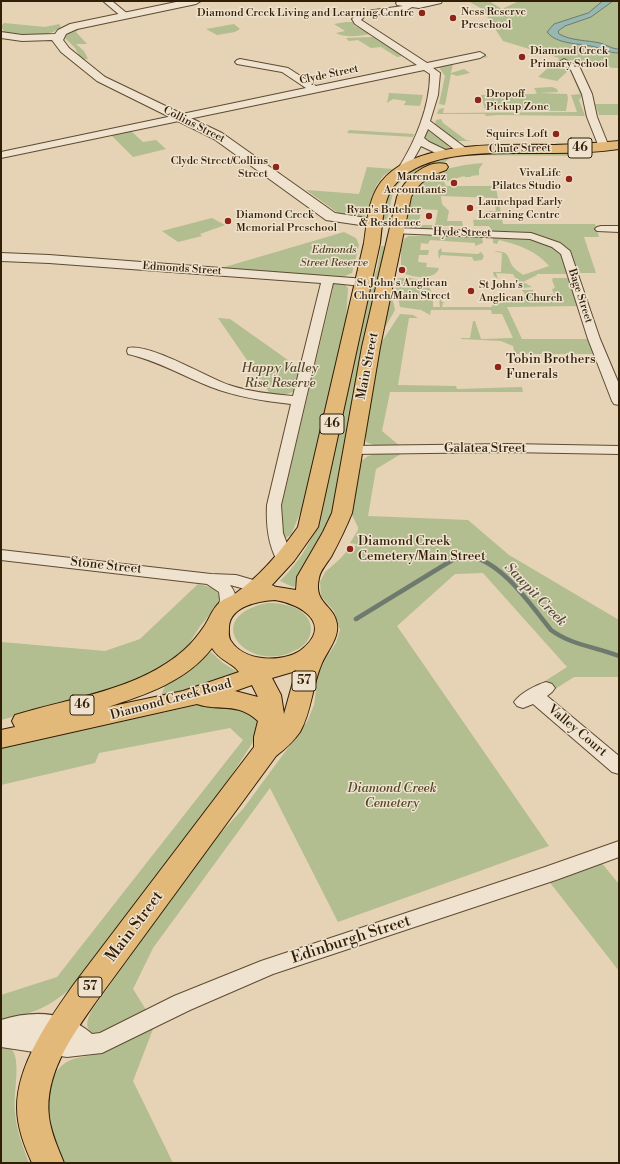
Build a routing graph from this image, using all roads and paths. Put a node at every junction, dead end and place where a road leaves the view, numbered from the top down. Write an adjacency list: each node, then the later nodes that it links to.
1 (107, 1): 5 (street)
2 (196, 1): 5 (street)
3 (434, 2): 4 (street)
4 (406, 3): 11 (street)
5 (125, 15): 7 (street)
6 (1, 35): 7 (street)
7 (57, 38): 13 (street, Collins Street)
8 (480, 55): 11 (street, Clyde Street)
9 (250, 57): 12 (street)
10 (564, 62): 17 (street)
11 (427, 66): 12 (street, Clyde Street); 14 (street)
12 (315, 90): 13 (street, Clyde Street)
13 (182, 117): 19 (street, Clyde Street); 23 (street, Collins Street)
14 (426, 122): 15 (street); 21 (street)
15 (418, 138): 18 (street); 22 (street)
16 (619, 145): 17 (main road, Chute Street / 46)
17 (604, 147): 21 (main road, Chute Street / 46)
18 (446, 154): 21 (main road); 22 (main road, Main Street / 46)
19 (1, 155)
20 (619, 155): 21 (main road, Chute Street / 46)
21 (464, 156): 26 (main road, Main Street / 46)
22 (403, 169): 23 (main road, Main Street / 46)
23 (374, 228): 26 (main road, Collins Street); 31 (main road, Main Street / 46)
24 (619, 229): 25 (street)
25 (601, 230)
26 (396, 231): 27 (street, Hyde Street); 35 (main road, Main Street / 46)
27 (504, 234): 34 (street, Bage Street)
28 (5, 258): 29 (street); 30 (street, Edmonds Street)
29 (1, 270)
30 (328, 280): 31 (street, Edmonds Street); 33 (street)
31 (362, 282): 38 (main road, Main Street / 46)
32 (133, 351): 33 (street)
33 (300, 401): 38 (street)
34 (619, 402)
35 (352, 450): 36 (street, Galatea Street); 41 (main road, Main Street / 46)
36 (619, 450)
37 (1, 555): 39 (street, Stone Street)
38 (285, 560): 40 (main road, Main Street / 46)
39 (211, 579): 40 (street, Stone Street); 42 (street)
40 (257, 593): 41 (main road, 46); 42 (main road, 46)
41 (310, 603): 43 (main road, 46)
42 (222, 617): 44 (main road, 46); 50 (main road, Diamond Creek Road / 46)
43 (318, 647): 45 (main road, 46); 52 (main road, Main Street / 57)
44 (236, 658): 45 (main road, 46); 46 (main road)
45 (292, 663): 46 (main road, Diamond Creek Road / 46)
46 (258, 676): 48 (main road, Diamond Creek Road / 46); 49 (main road)
47 (534, 695): 53 (street, Valley Court)
48 (185, 699): 49 (main road); 51 (main road, Diamond Creek Road / 46)
49 (271, 718): 52 (main road)
50 (1, 726)
51 (1, 739)
52 (267, 749): 56 (main road, Main Street / 57)
53 (619, 767)
54 (619, 849): 56 (street, Edinburgh Street)
55 (1, 1030): 56 (street)
56 (57, 1036): 57 (street); 58 (main road, Main Street / 57)
57 (1, 1037)
58 (48, 1163)

